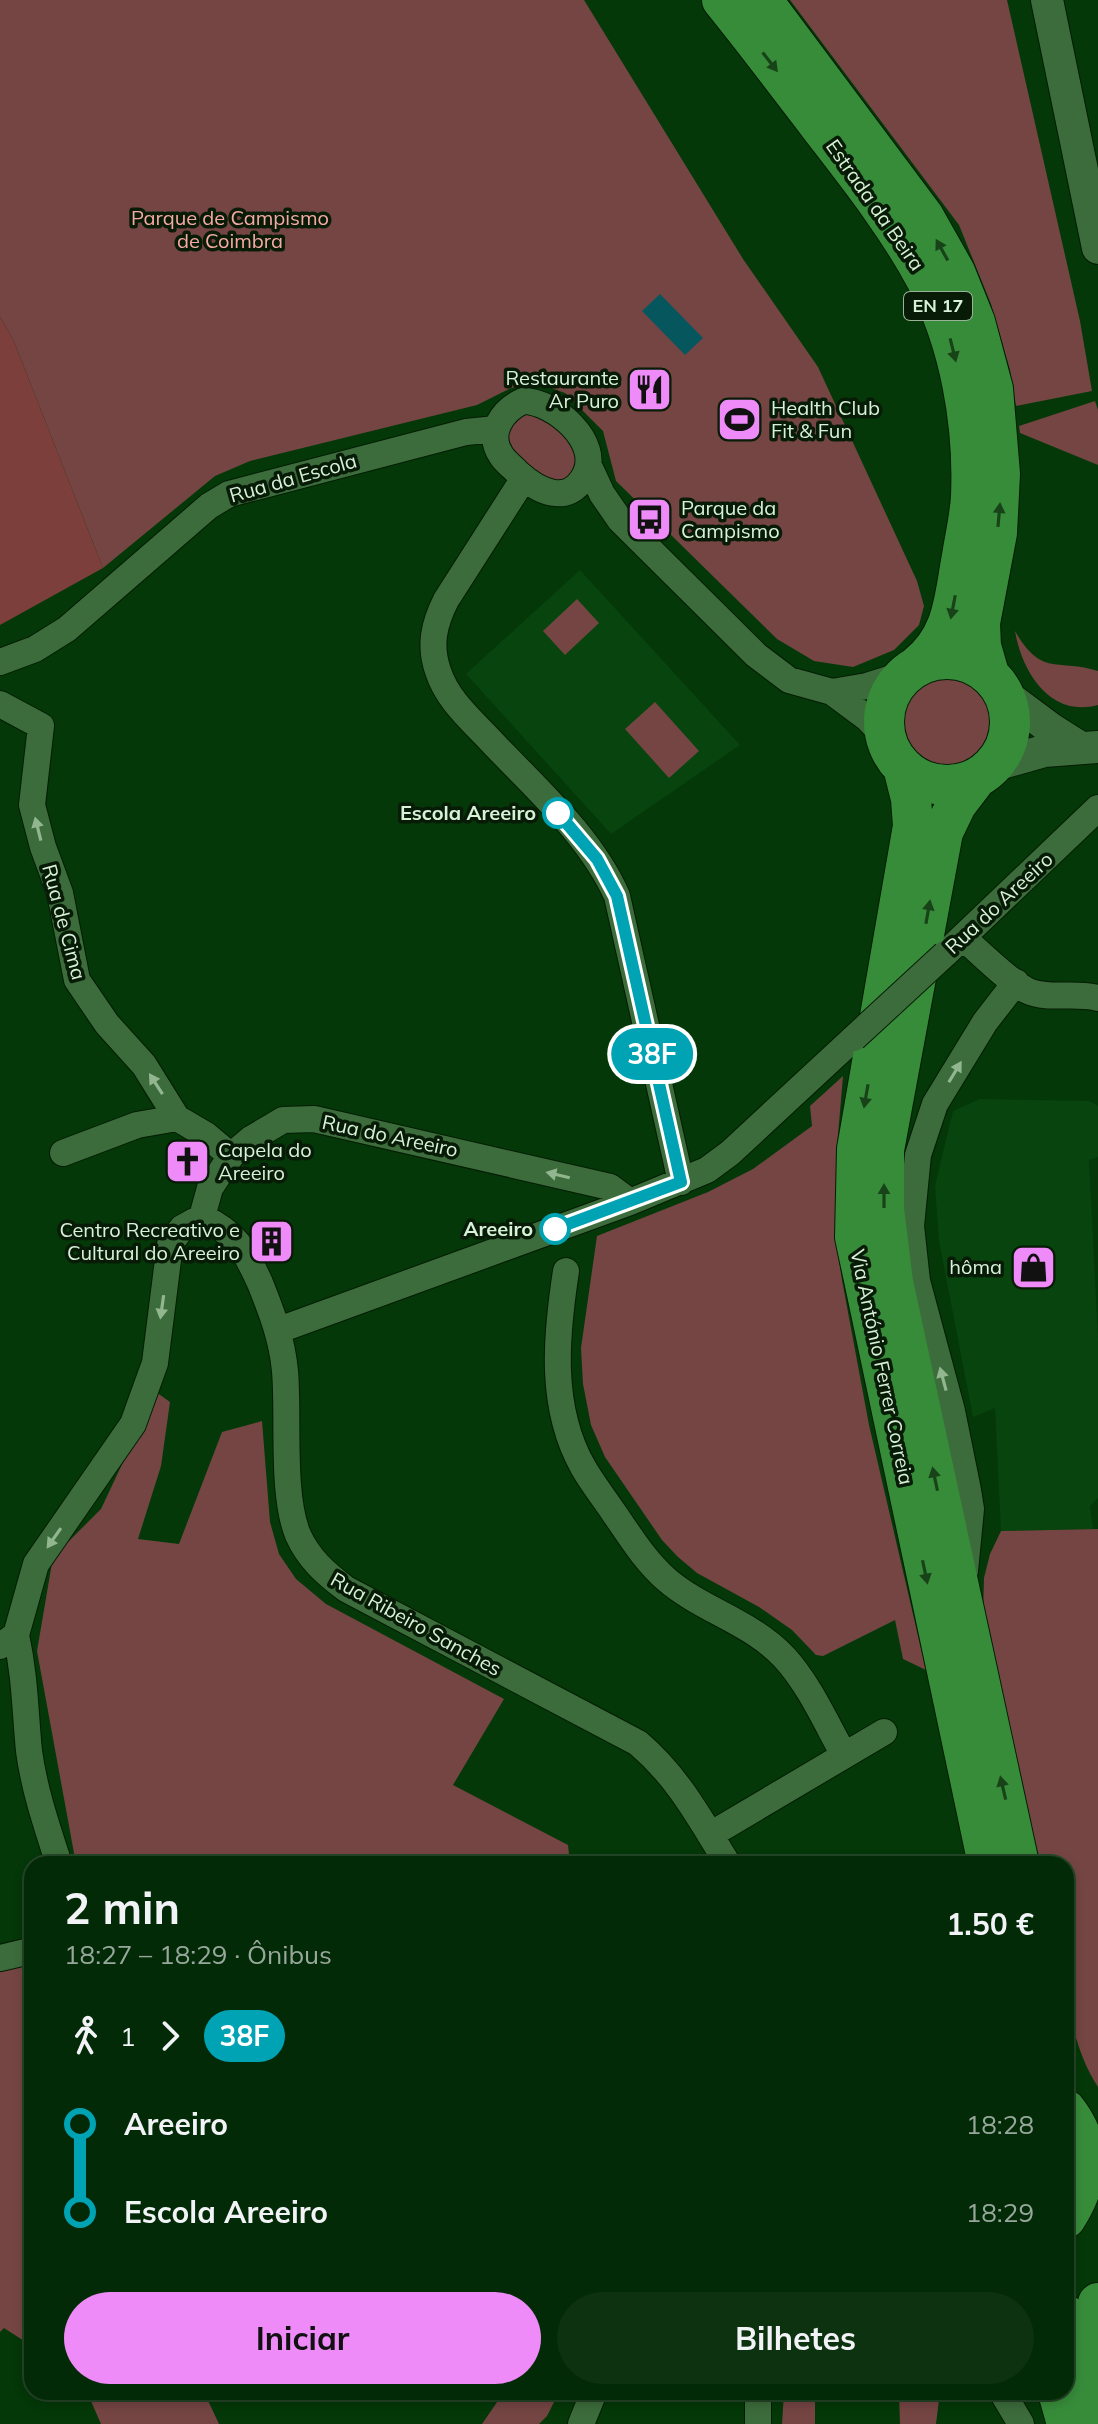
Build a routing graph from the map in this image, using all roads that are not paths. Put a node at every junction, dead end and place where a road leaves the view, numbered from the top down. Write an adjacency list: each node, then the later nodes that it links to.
1 (722, 0): 11 (main road, Estrada da Beira / EN 17, one-way to 11)
2 (762, 0): 12 (main road, Estrada da Beira / EN 17, one-way to 2)
3 (1047, 0): 4 (street)
4 (1098, 248)
5 (496, 429): 6 (street); 7 (street); 10 (street, Rua da Escola)
6 (589, 466): 8 (street); 9 (street)
7 (524, 478): 8 (street); 25 (street)
8 (561, 493): 9 (street)
9 (620, 520): 13 (street)
10 (0, 662)
11 (912, 669): 12 (main road); 13 (street); 16 (main road)
12 (997, 684): 15 (street); 17 (main road)
13 (832, 692): 16 (street)
14 (0, 704): 22 (street, Rua de Cima, one-way to 14)
15 (1090, 748): 17 (street)
16 (895, 754): 17 (main road); 37 (main road, Via António Ferrer Correia, one-way to 37)
17 (985, 772): 30 (main road, Via António Ferrer Correia, one-way to 17)
18 (1098, 808): 19 (street, Rua do Areeiro)
19 (954, 946): 20 (street); 25 (street, Rua do Areeiro, bridge)
20 (1016, 982): 21 (street); 30 (street, Via António Ferrer Correia, one-way to 20)
21 (1098, 998)
22 (177, 1118): 23 (street); 24 (street, Rua de Cima)
23 (63, 1153)
24 (231, 1156): 26 (street, Rua do Areeiro, one-way to 24); 27 (street, Rua do Areeiro)
25 (681, 1182): 26 (street, Rua do Areeiro)
26 (630, 1202): 29 (street, Rua do Areeiro)
27 (202, 1217): 29 (street, Rua Ribeiro Sanches); 31 (street, one-way to 31)
28 (566, 1271): 33 (street)
29 (279, 1330): 34 (street, Rua Ribeiro Sanches)
30 (959, 1593): 38 (main road, Via António Ferrer Correia, one-way to 30)
31 (8, 1640): 35 (street)
32 (884, 1732): 33 (street)
33 (844, 1755): 34 (street)
34 (710, 1835): 36 (street, Rua Ribeiro Sanches)
35 (56, 1856)
36 (723, 1856)
37 (986, 1856)
38 (1017, 1856)
39 (24, 1952): 40 (street)
40 (0, 1958)
41 (1079, 2117): 42 (main road)
42 (1074, 2206)
43 (1098, 2206): 44 (main road)
44 (1074, 2216)
45 (1098, 2303): 46 (main road)
46 (1074, 2384)
47 (1074, 2389): 56 (main road)
48 (590, 2400): 52 (street)
49 (758, 2400): 53 (street)
50 (1007, 2400): 54 (street)
51 (1071, 2400): 55 (main road)
52 (580, 2423)
53 (758, 2424)
54 (1021, 2424)
55 (1067, 2424)
56 (1097, 2424)

